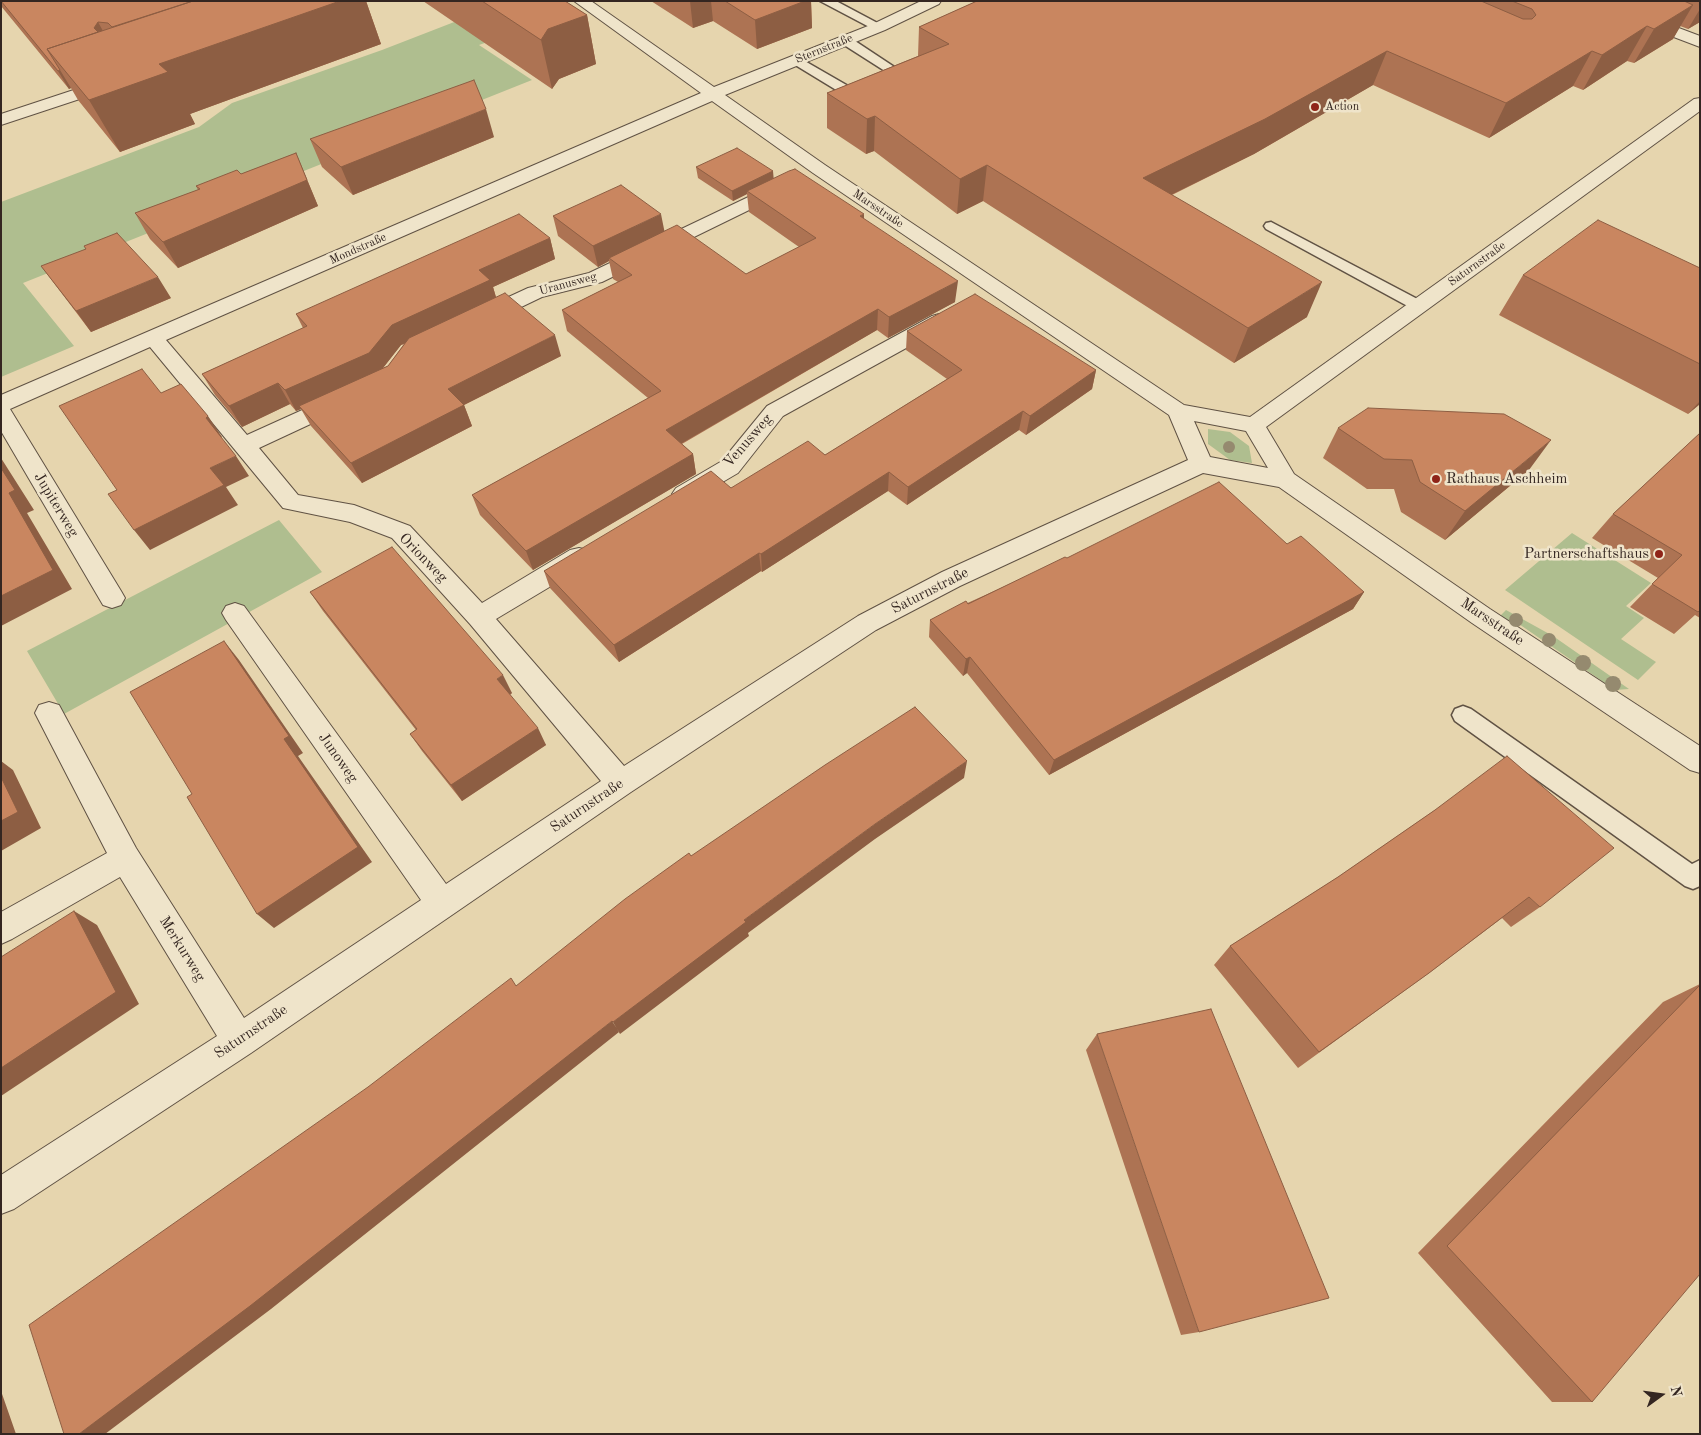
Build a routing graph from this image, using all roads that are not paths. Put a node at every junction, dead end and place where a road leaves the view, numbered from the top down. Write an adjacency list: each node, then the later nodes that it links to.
1 (581, 1): 12 (street, Marsstraße)
2 (826, 1): 5 (lane)
3 (934, 1): 5 (street, Sternstraße)
4 (1592, 1): 7 (street)
5 (879, 27): 6 (street, Sternstraße)
6 (845, 40): 8 (street, Sternstraße); 10 (lane)
7 (1700, 42)
8 (796, 60): 11 (lane); 12 (street, Sternstraße)
9 (123, 78): 14 (street)
10 (892, 86)
11 (877, 93)
12 (714, 94): 15 (street, Marsstraße); 20 (street, Mondstraße)
13 (1700, 103): 18 (street, Saturnstraße)
14 (1, 120)
15 (819, 169): 17 (street, Marsstraße); 19 (street, Uranusweg)
16 (1271, 226): 18 (lane)
17 (997, 289): 23 (street, Marsstraße); 29 (street, Venusweg)
18 (1419, 306): 25 (street, Saturnstraße)
19 (468, 324)
20 (154, 339): 22 (street, Mondstraße); 26 (street, Orionweg)
21 (360, 392): 26 (street)
22 (1, 404)
23 (1178, 411): 25 (street, Marsstraße); 27 (street)
24 (1, 412): 31 (street, Jupiterweg)
25 (1254, 425): 28 (street, Marsstraße)
26 (243, 446): 33 (street, Orionweg)
27 (1201, 464): 28 (street, Marsstraße); 37 (street, Saturnstraße)
28 (1286, 480): 36 (street, Marsstraße)
29 (663, 507)
30 (596, 547): 33 (street)
31 (112, 598)
32 (235, 613): 40 (street, Junoweg)
33 (479, 617): 37 (street, Orionweg)
34 (49, 712): 38 (street, Merkurweg)
35 (1463, 715): 39 (lane)
36 (1700, 761)
37 (621, 784): 40 (street, Saturnstraße)
38 (125, 858): 41 (street); 42 (street, Merkurweg)
39 (1696, 874)
40 (441, 903): 42 (street, Saturnstraße)
41 (1, 929)
42 (238, 1040): 43 (street, Saturnstraße)
43 (1, 1196)

